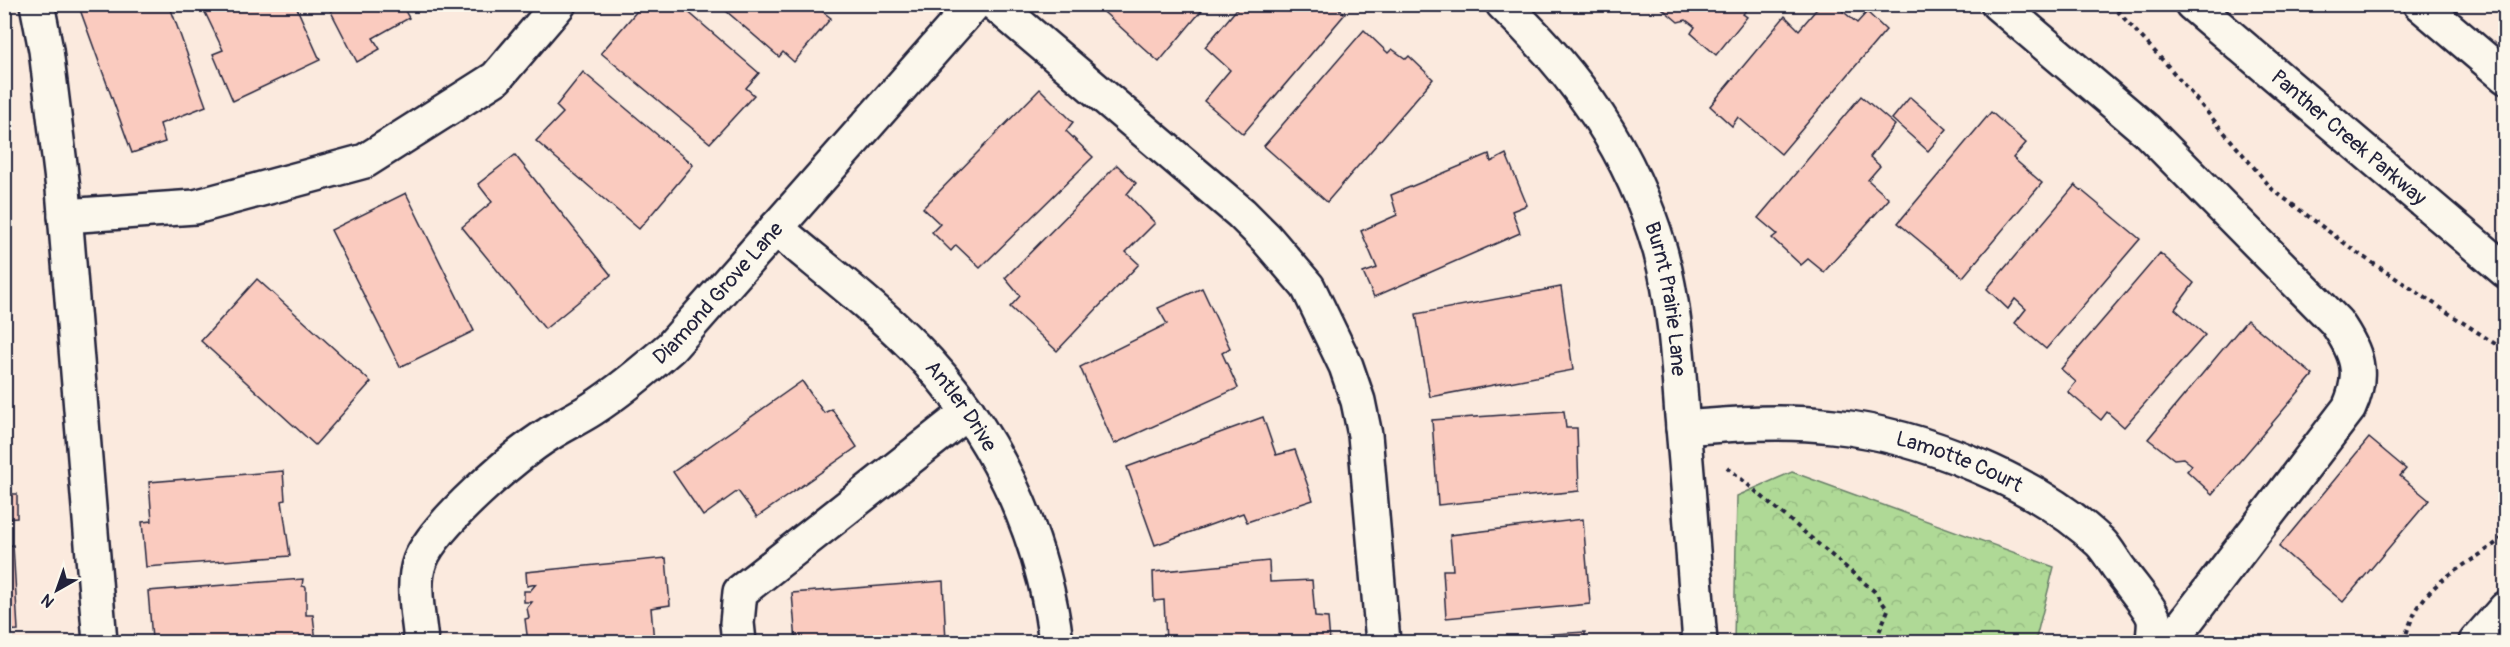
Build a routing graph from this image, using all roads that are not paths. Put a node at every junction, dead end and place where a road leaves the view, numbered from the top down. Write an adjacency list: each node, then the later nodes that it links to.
1 (37, 4): 10 (street)
2 (559, 4): 10 (street)
3 (974, 4): 11 (street, Diamond Grove Lane)
4 (995, 4): 20 (street)
5 (1503, 4): 14 (street, Burnt Prairie Lane)
6 (1998, 4): 23 (street)
7 (2192, 4): 12 (street, Panther Creek Parkway)
8 (2420, 4): 9 (street)
9 (2505, 77)
10 (65, 216): 16 (street)
11 (776, 228): 13 (street, Antler Drive); 17 (street, Diamond Grove Lane)
12 (2505, 271)
13 (968, 412): 18 (street); 19 (street, Antler Drive)
14 (1683, 428): 21 (street, Burnt Prairie Lane); 22 (street, Lamotte Court)
15 (2505, 608): 24 (street)
16 (100, 642)
17 (421, 642)
18 (739, 642)
19 (1056, 642)
20 (1383, 642)
21 (1700, 642)
22 (2153, 642)
23 (2170, 642)
24 (2476, 642)

